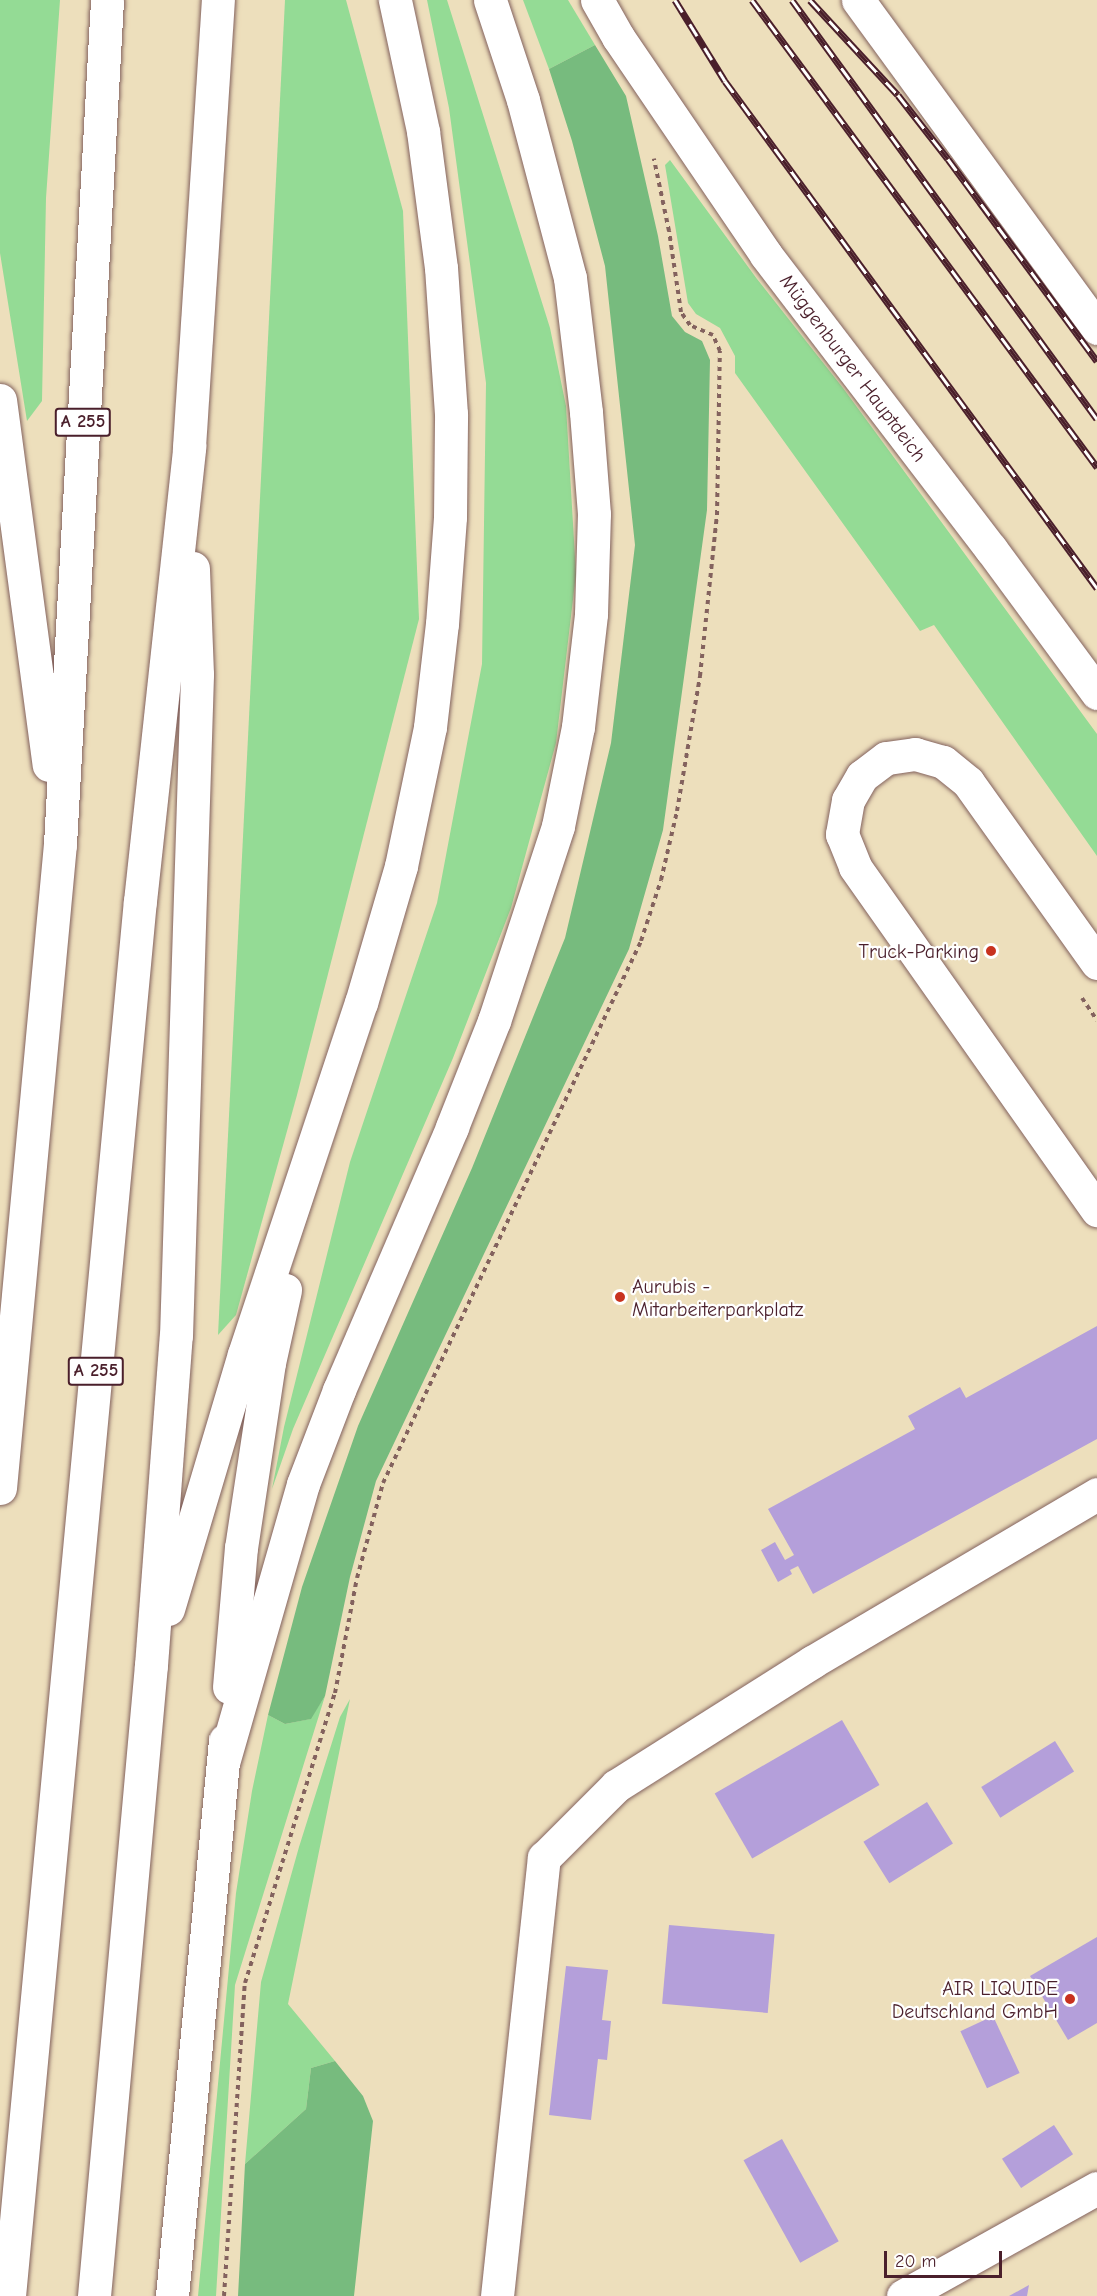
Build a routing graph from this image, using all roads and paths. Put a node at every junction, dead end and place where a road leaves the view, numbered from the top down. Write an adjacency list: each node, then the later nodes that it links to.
1 (107, 0): 12 (main road, A 255)
2 (218, 0): 10 (main road, A 255)
3 (395, 0): 14 (main road)
4 (490, 0): 19 (main road)
5 (597, 0): 11 (main road, Müggenburger Hauptdeich)
6 (858, 0): 8 (main road)
7 (652, 149): 24 (path)
8 (1097, 328)
9 (0, 400): 12 (main road)
10 (189, 447): 18 (main road); 21 (main road, A 255)
11 (1097, 693)
12 (60, 844): 16 (main road, A 255)
13 (1097, 963): 15 (main road)
14 (322, 1124): 18 (main road); 19 (main road)
15 (1097, 1210)
16 (0, 1488)
17 (1097, 1494): 25 (main road)
18 (151, 1665): 22 (main road)
19 (223, 1763): 23 (main road)
20 (1097, 2188): 26 (main road)
21 (9, 2296)
22 (93, 2296)
23 (172, 2296)
24 (224, 2296)
25 (498, 2296)
26 (903, 2296)

